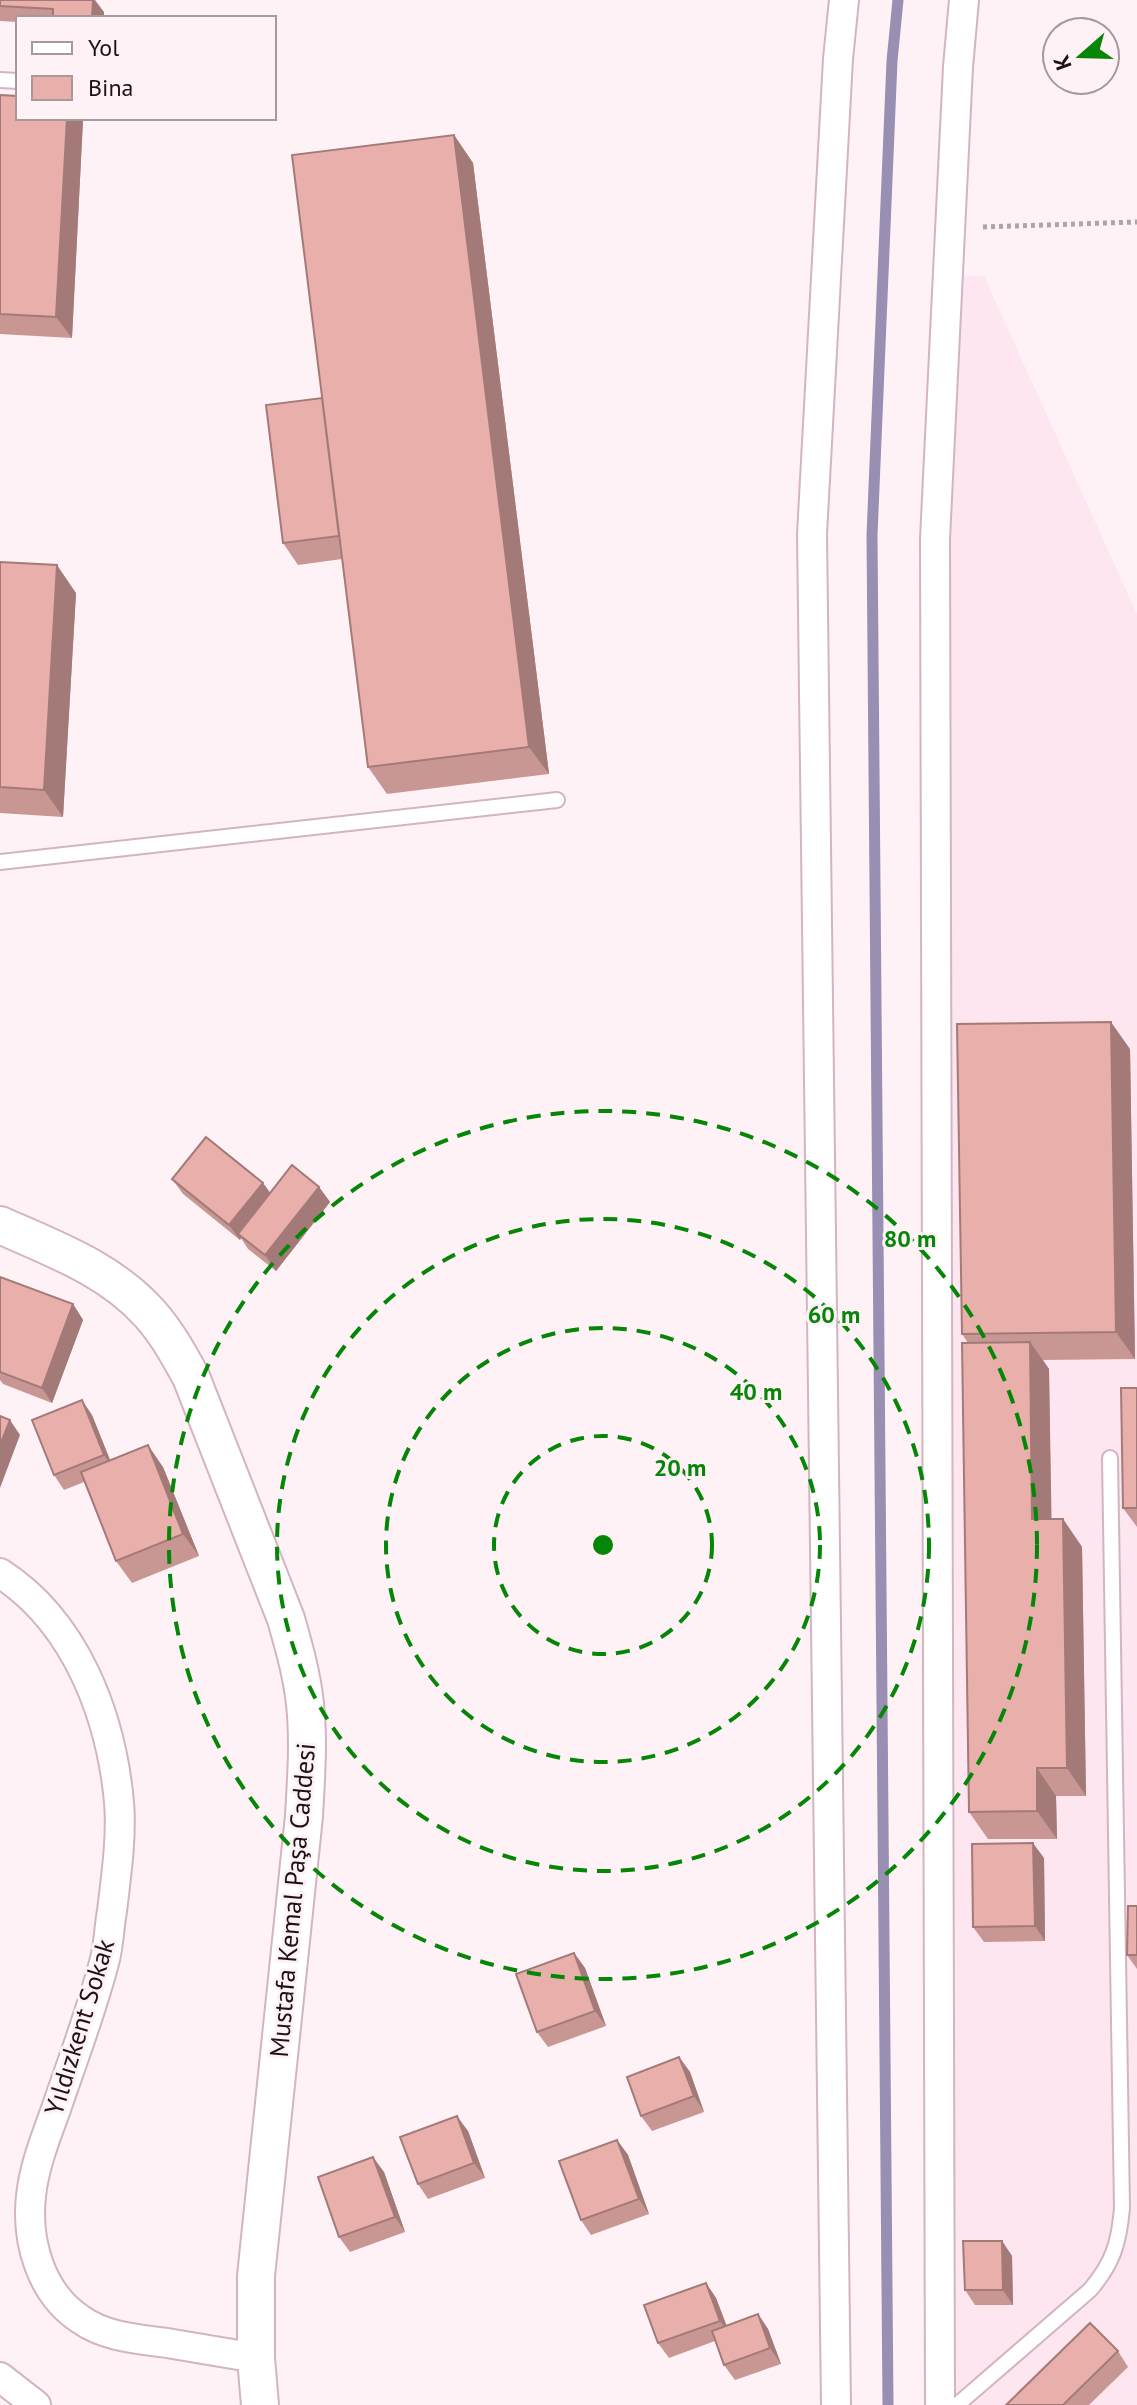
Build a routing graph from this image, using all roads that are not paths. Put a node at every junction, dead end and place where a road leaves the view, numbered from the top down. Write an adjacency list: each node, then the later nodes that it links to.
1 (844, 0): 12 (street)
2 (964, 0): 13 (street)
3 (557, 800): 4 (lane)
4 (0, 862)
5 (0, 1225): 8 (street, Mustafa Kemal Paşa Caddesi)
6 (1110, 1458): 14 (lane)
7 (0, 1573): 8 (street, Yıldızkent Sokak)
8 (256, 2358): 11 (street, Mustafa Kemal Paşa Caddesi)
9 (0, 2377): 10 (street)
10 (36, 2405)
11 (260, 2405)
12 (836, 2405)
13 (940, 2405)
14 (957, 2405)

